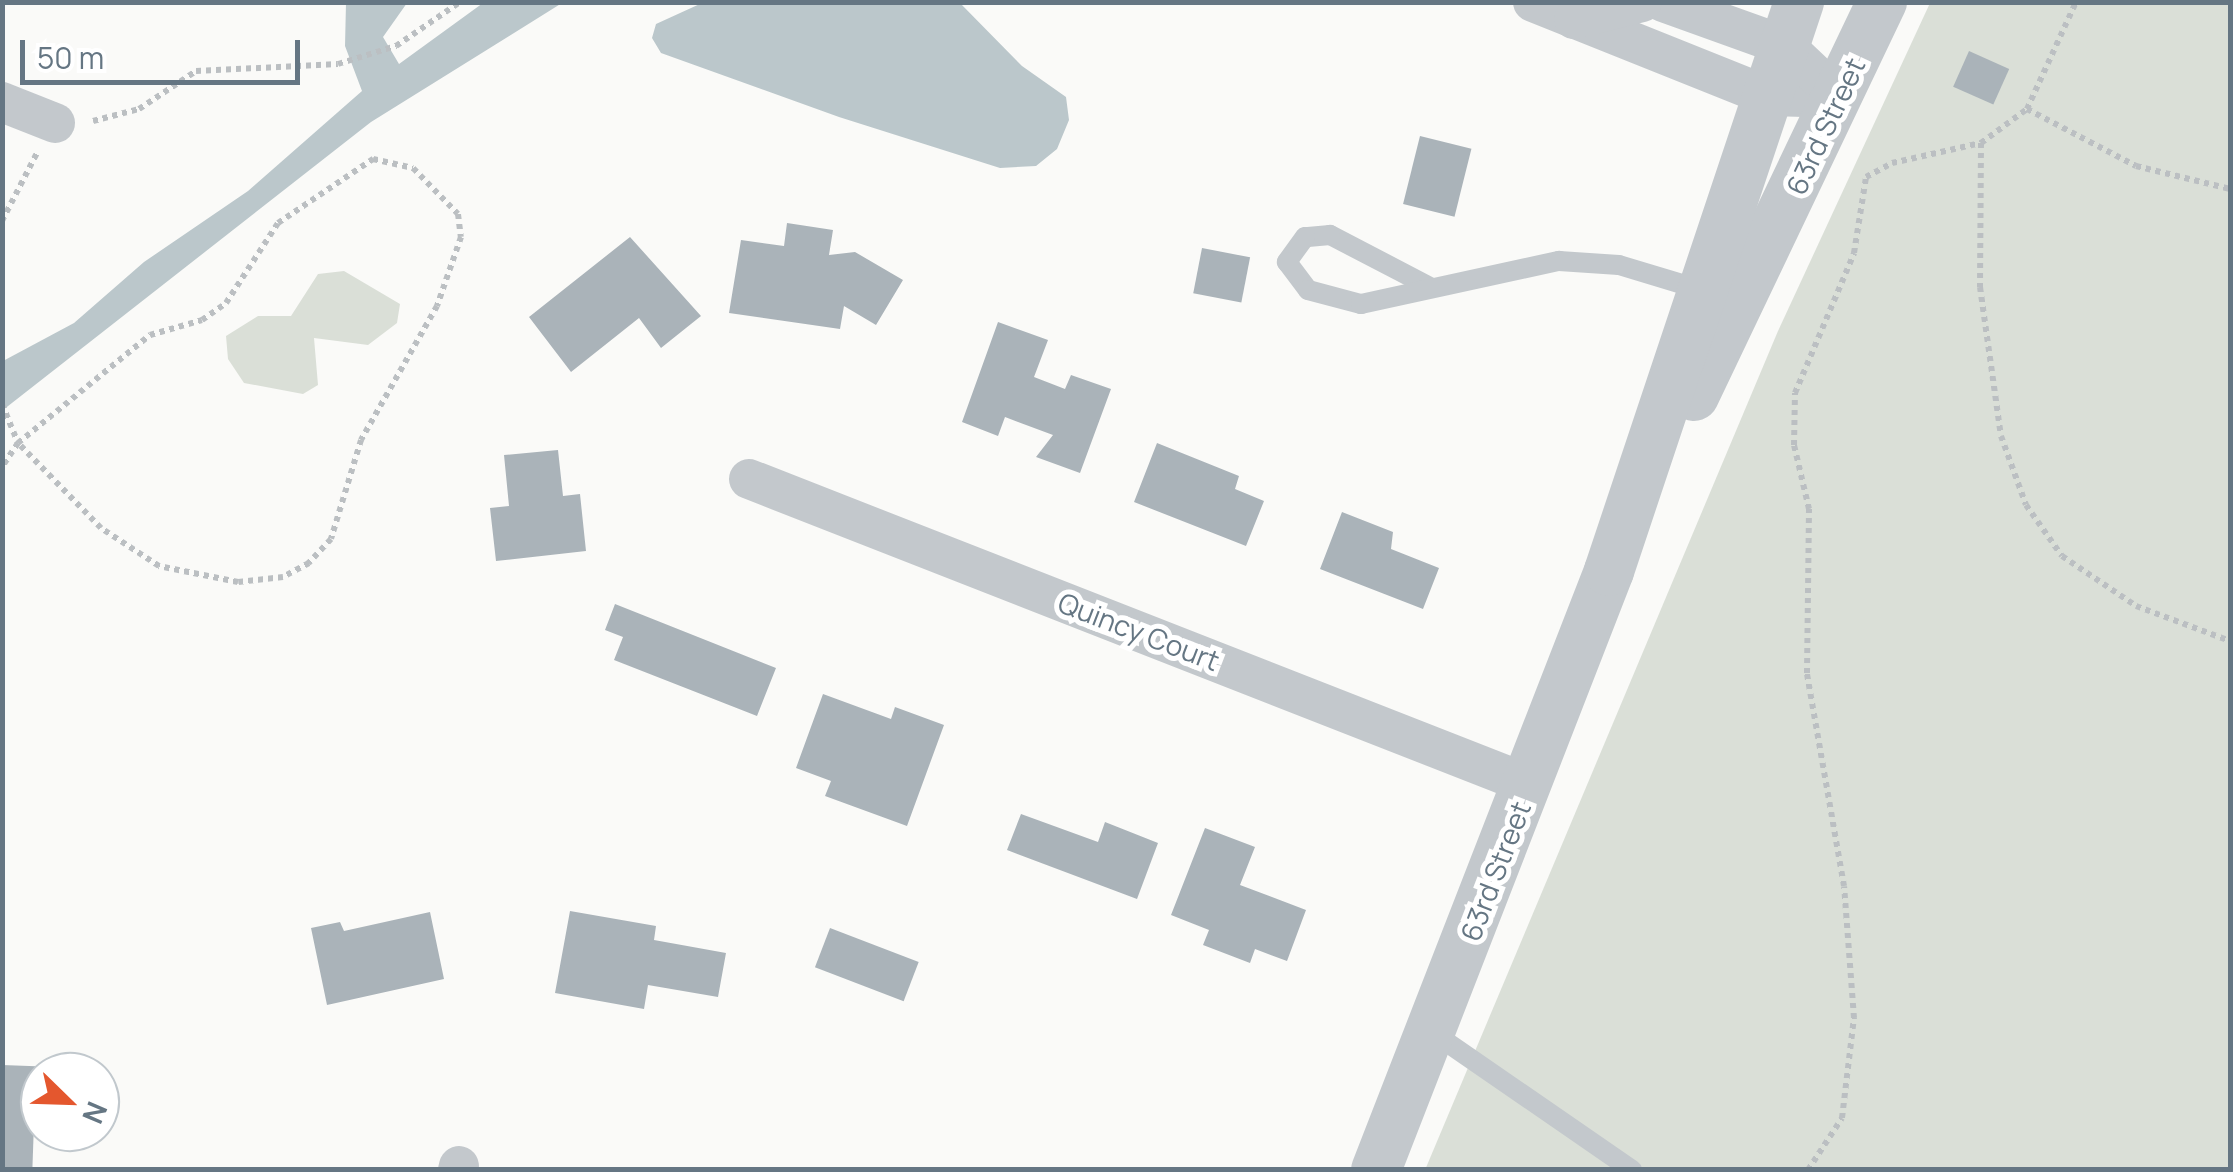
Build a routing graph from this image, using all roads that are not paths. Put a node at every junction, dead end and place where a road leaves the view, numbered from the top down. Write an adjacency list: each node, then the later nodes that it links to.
1 (1533, 2): 5 (street)
2 (1642, 2): 5 (street)
3 (1663, 2): 6 (street)
4 (1882, 2): 8 (street, 63rd Street)
5 (1574, 19): 7 (street)
6 (1792, 24): 7 (street, 63rd Street); 8 (street)
7 (1768, 96): 8 (street); 12 (street, 63rd Street)
8 (1840, 98): 14 (street, 63rd Street)
9 (2, 102): 10 (street)
10 (55, 123)
11 (1432, 288): 11 (lane); 12 (lane)
12 (1702, 290): 14 (street, 63rd Street)
13 (749, 479): 15 (street, Quincy Court)
14 (1609, 572): 15 (street, 63rd Street)
15 (1528, 784): 16 (street, 63rd Street)
16 (1432, 1032): 17 (street, 63rd Street); 18 (lane)
17 (1376, 1170)
18 (1632, 1170)

